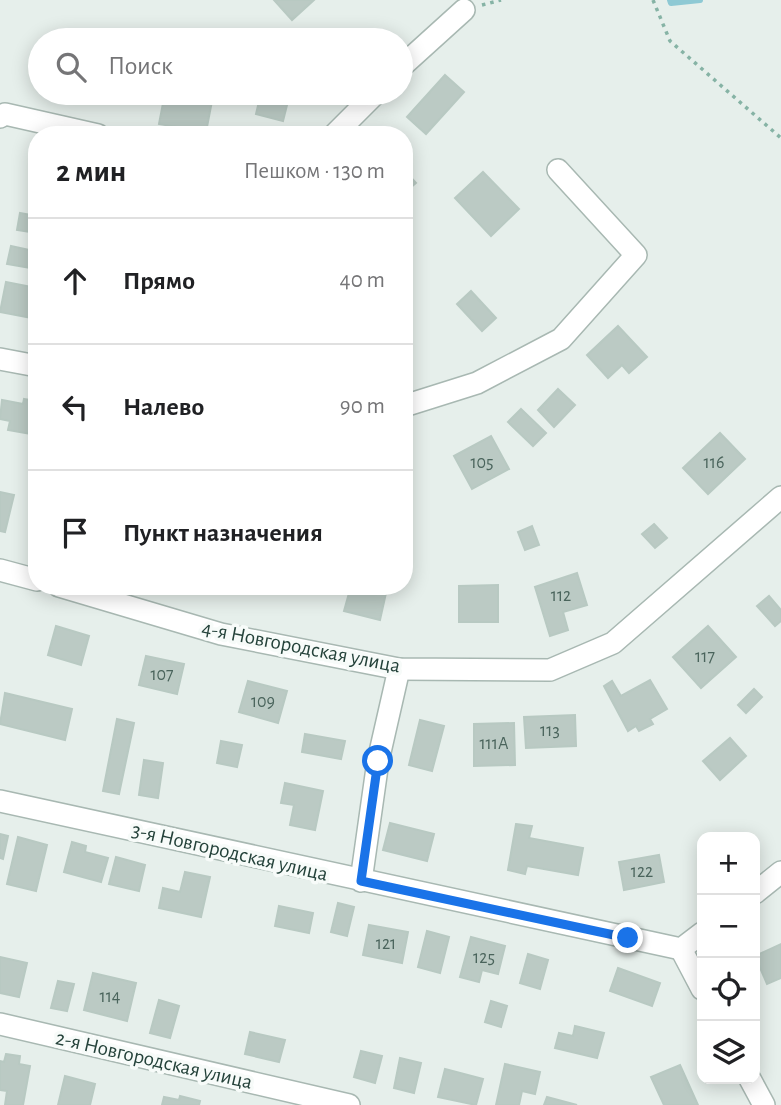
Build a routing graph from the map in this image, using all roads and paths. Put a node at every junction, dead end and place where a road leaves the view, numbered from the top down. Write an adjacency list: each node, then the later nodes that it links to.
1 (653, 0): 8 (path)
2 (464, 10): 3 (street)
3 (413, 56)
4 (364, 105): 7 (street)
5 (0, 117): 6 (street)
6 (58, 126)
7 (343, 126)
8 (781, 138)
9 (558, 170): 12 (street)
10 (0, 359): 11 (street)
11 (28, 364)
12 (413, 403)
13 (781, 497): 17 (street, 4-я Новгородская улица)
14 (0, 570): 15 (street)
15 (28, 578)
16 (89, 595): 17 (street, 4-я Новгородская улица)
17 (399, 669): 20 (street)
18 (0, 801): 20 (street, 3-я Новгородская улица)
19 (781, 872): 21 (street)
20 (361, 881): 23 (street, 3-я Новгородская улица)
21 (760, 889)
22 (697, 937): 23 (street)
23 (681, 949): 24 (street)
24 (697, 979)
25 (0, 1024): 27 (street, 2-я Новгородская улица)
26 (753, 1084): 28 (street)
27 (349, 1105)
28 (764, 1105)

